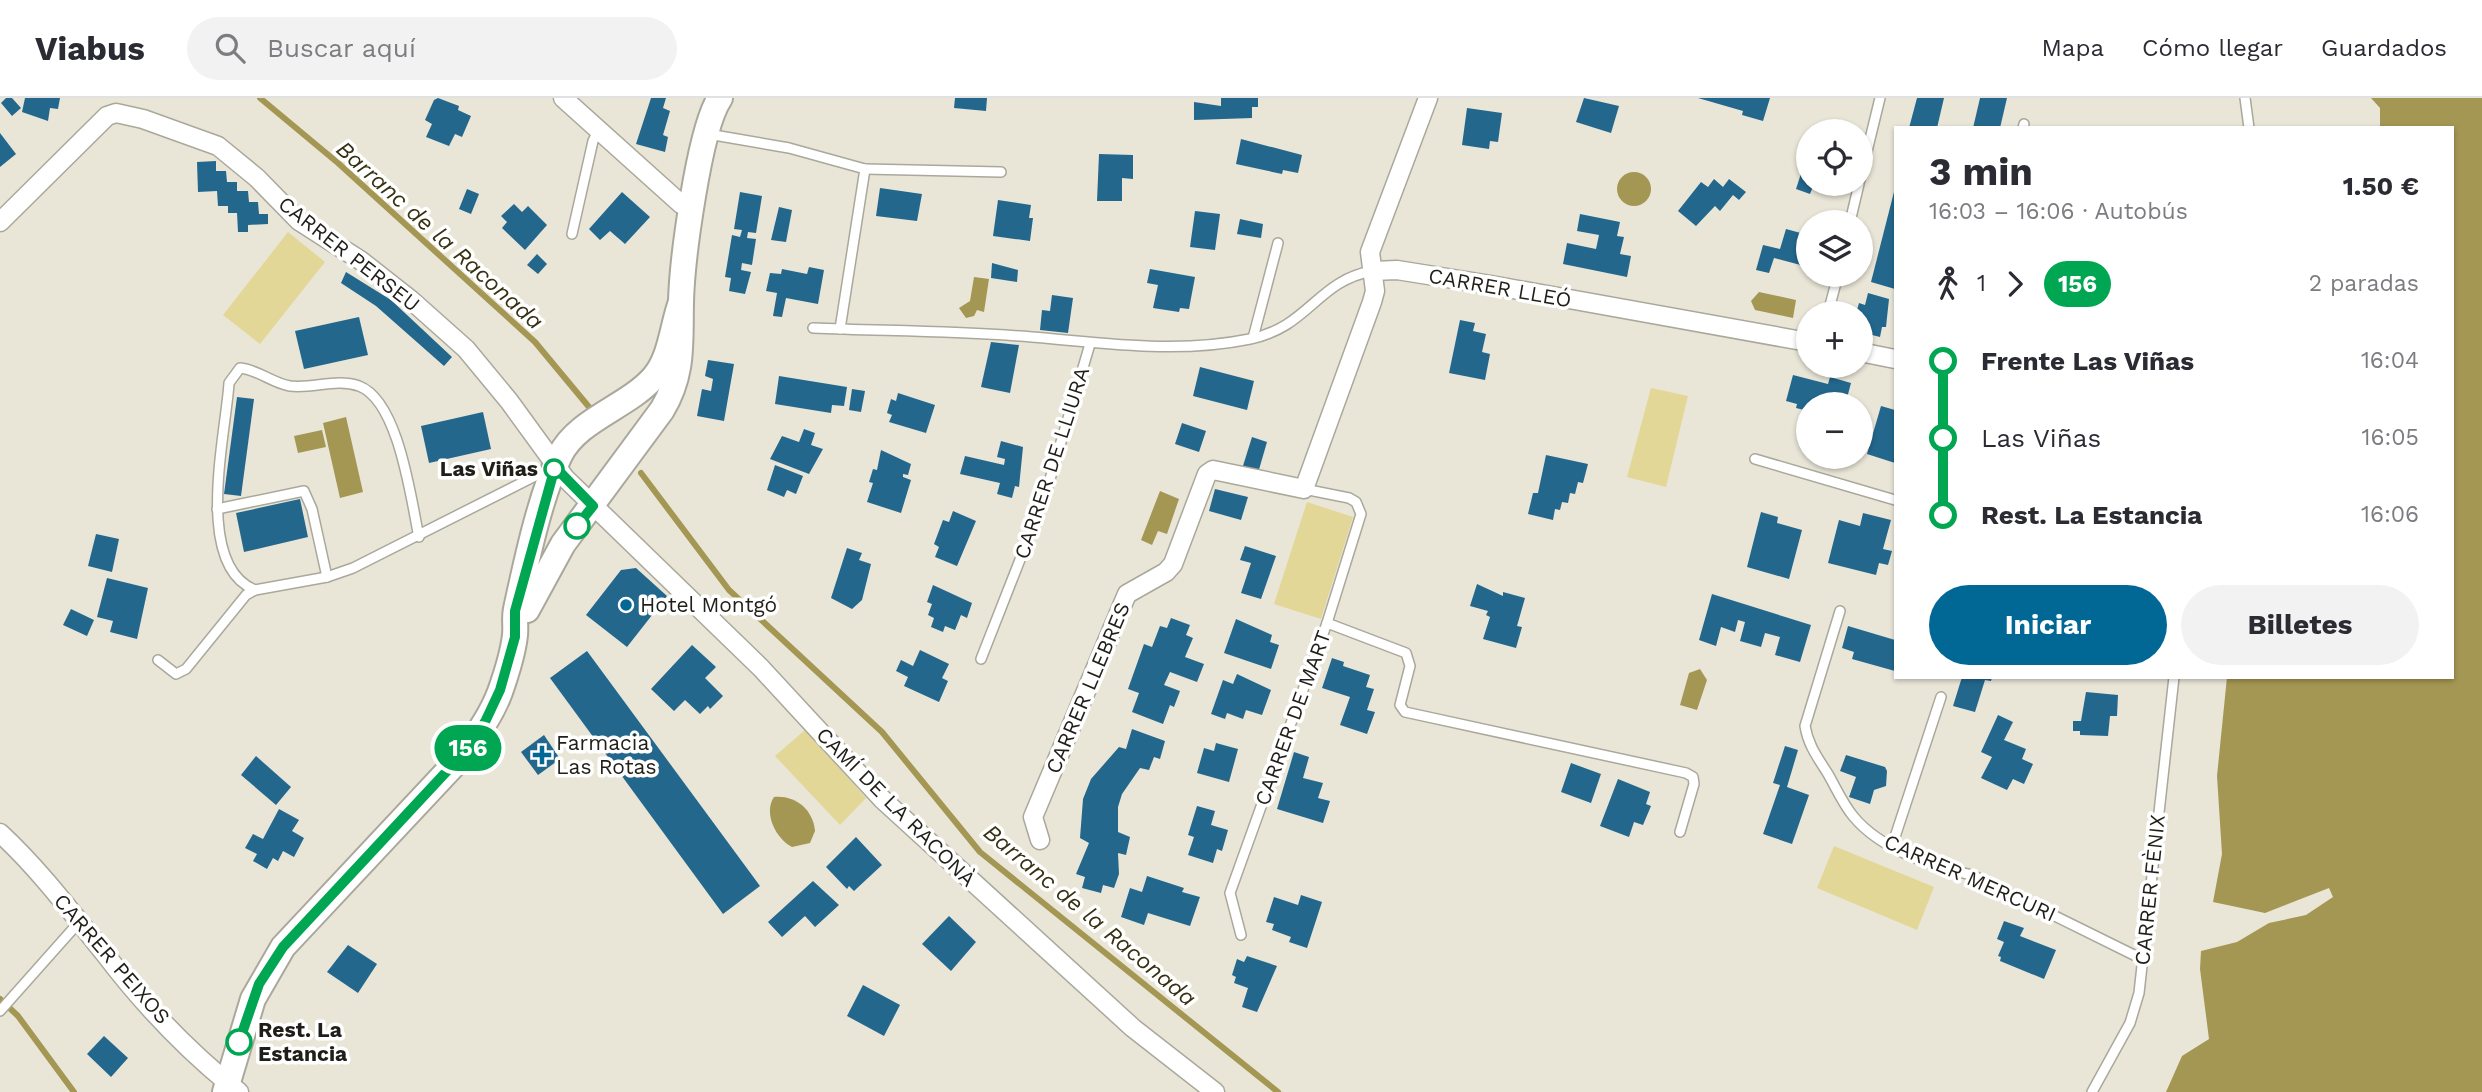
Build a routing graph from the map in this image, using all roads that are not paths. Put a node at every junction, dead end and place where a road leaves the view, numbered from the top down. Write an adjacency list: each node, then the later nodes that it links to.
1 (564, 98): 8 (street)
2 (720, 98): 9 (street)
3 (1428, 98): 16 (street)
4 (1880, 98): 7 (lane)
5 (2245, 98): 6 (lane)
6 (2249, 126)
7 (1873, 127)
8 (599, 129): 12 (street); 14 (lane)
9 (706, 134): 10 (lane); 12 (street)
10 (865, 169): 11 (lane); 19 (lane)
11 (1002, 172)
12 (692, 208): 17 (street)
13 (0, 222): 26 (street, CARRER PERSEU)
14 (572, 234)
15 (1278, 243): 20 (lane)
16 (1373, 271): 20 (lane, CARRER DE LLIURA); 21 (street, CARRER LLEÓ); 27 (street)
17 (681, 302): 26 (street); 29 (street)
18 (813, 328): 19 (lane, CARRER DE LLIURA)
19 (840, 329): 22 (lane, CARRER DE LLIURA)
20 (1253, 338): 22 (lane, CARRER DE LLIURA)
21 (1796, 340)
22 (1090, 344): 37 (lane, CARRER DE LLIURA)
23 (1873, 355): 24 (street)
24 (1894, 359)
25 (1755, 459): 28 (lane)
26 (555, 467): 29 (street, CARRER PERSEU); 31 (lane); 36 (street)
27 (1304, 489): 35 (lane, CARRER DE MART); 43 (street, CARRER LLEBRES)
28 (1894, 500)
29 (593, 506): 36 (street); 50 (street, CAMÍ DE LA RACONÀ)
30 (217, 509): 31 (lane); 32 (lane); 33 (lane)
31 (419, 537): 32 (lane)
32 (327, 577): 33 (lane)
33 (256, 590): 38 (lane)
34 (1840, 611): 44 (lane, CARRER MERCURI)
35 (1327, 623): 41 (lane); 46 (lane, CARRER DE MART)
36 (515, 637): 49 (street)
37 (981, 659)
38 (158, 660)
39 (2174, 679): 47 (lane, CARRER FÈNIX)
40 (1941, 697): 44 (lane)
41 (1681, 832)
42 (0, 833): 45 (street, CARRER PEIXOS)
43 (1040, 840)
44 (1892, 846): 47 (lane, CARRER MERCURI)
45 (80, 921): 48 (lane); 49 (street, CARRER PEIXOS)
46 (1241, 935)
47 (2142, 958): 51 (lane, CARRER FÈNIX)
48 (0, 1011)
49 (231, 1089)
50 (1215, 1092)
51 (2092, 1092)

